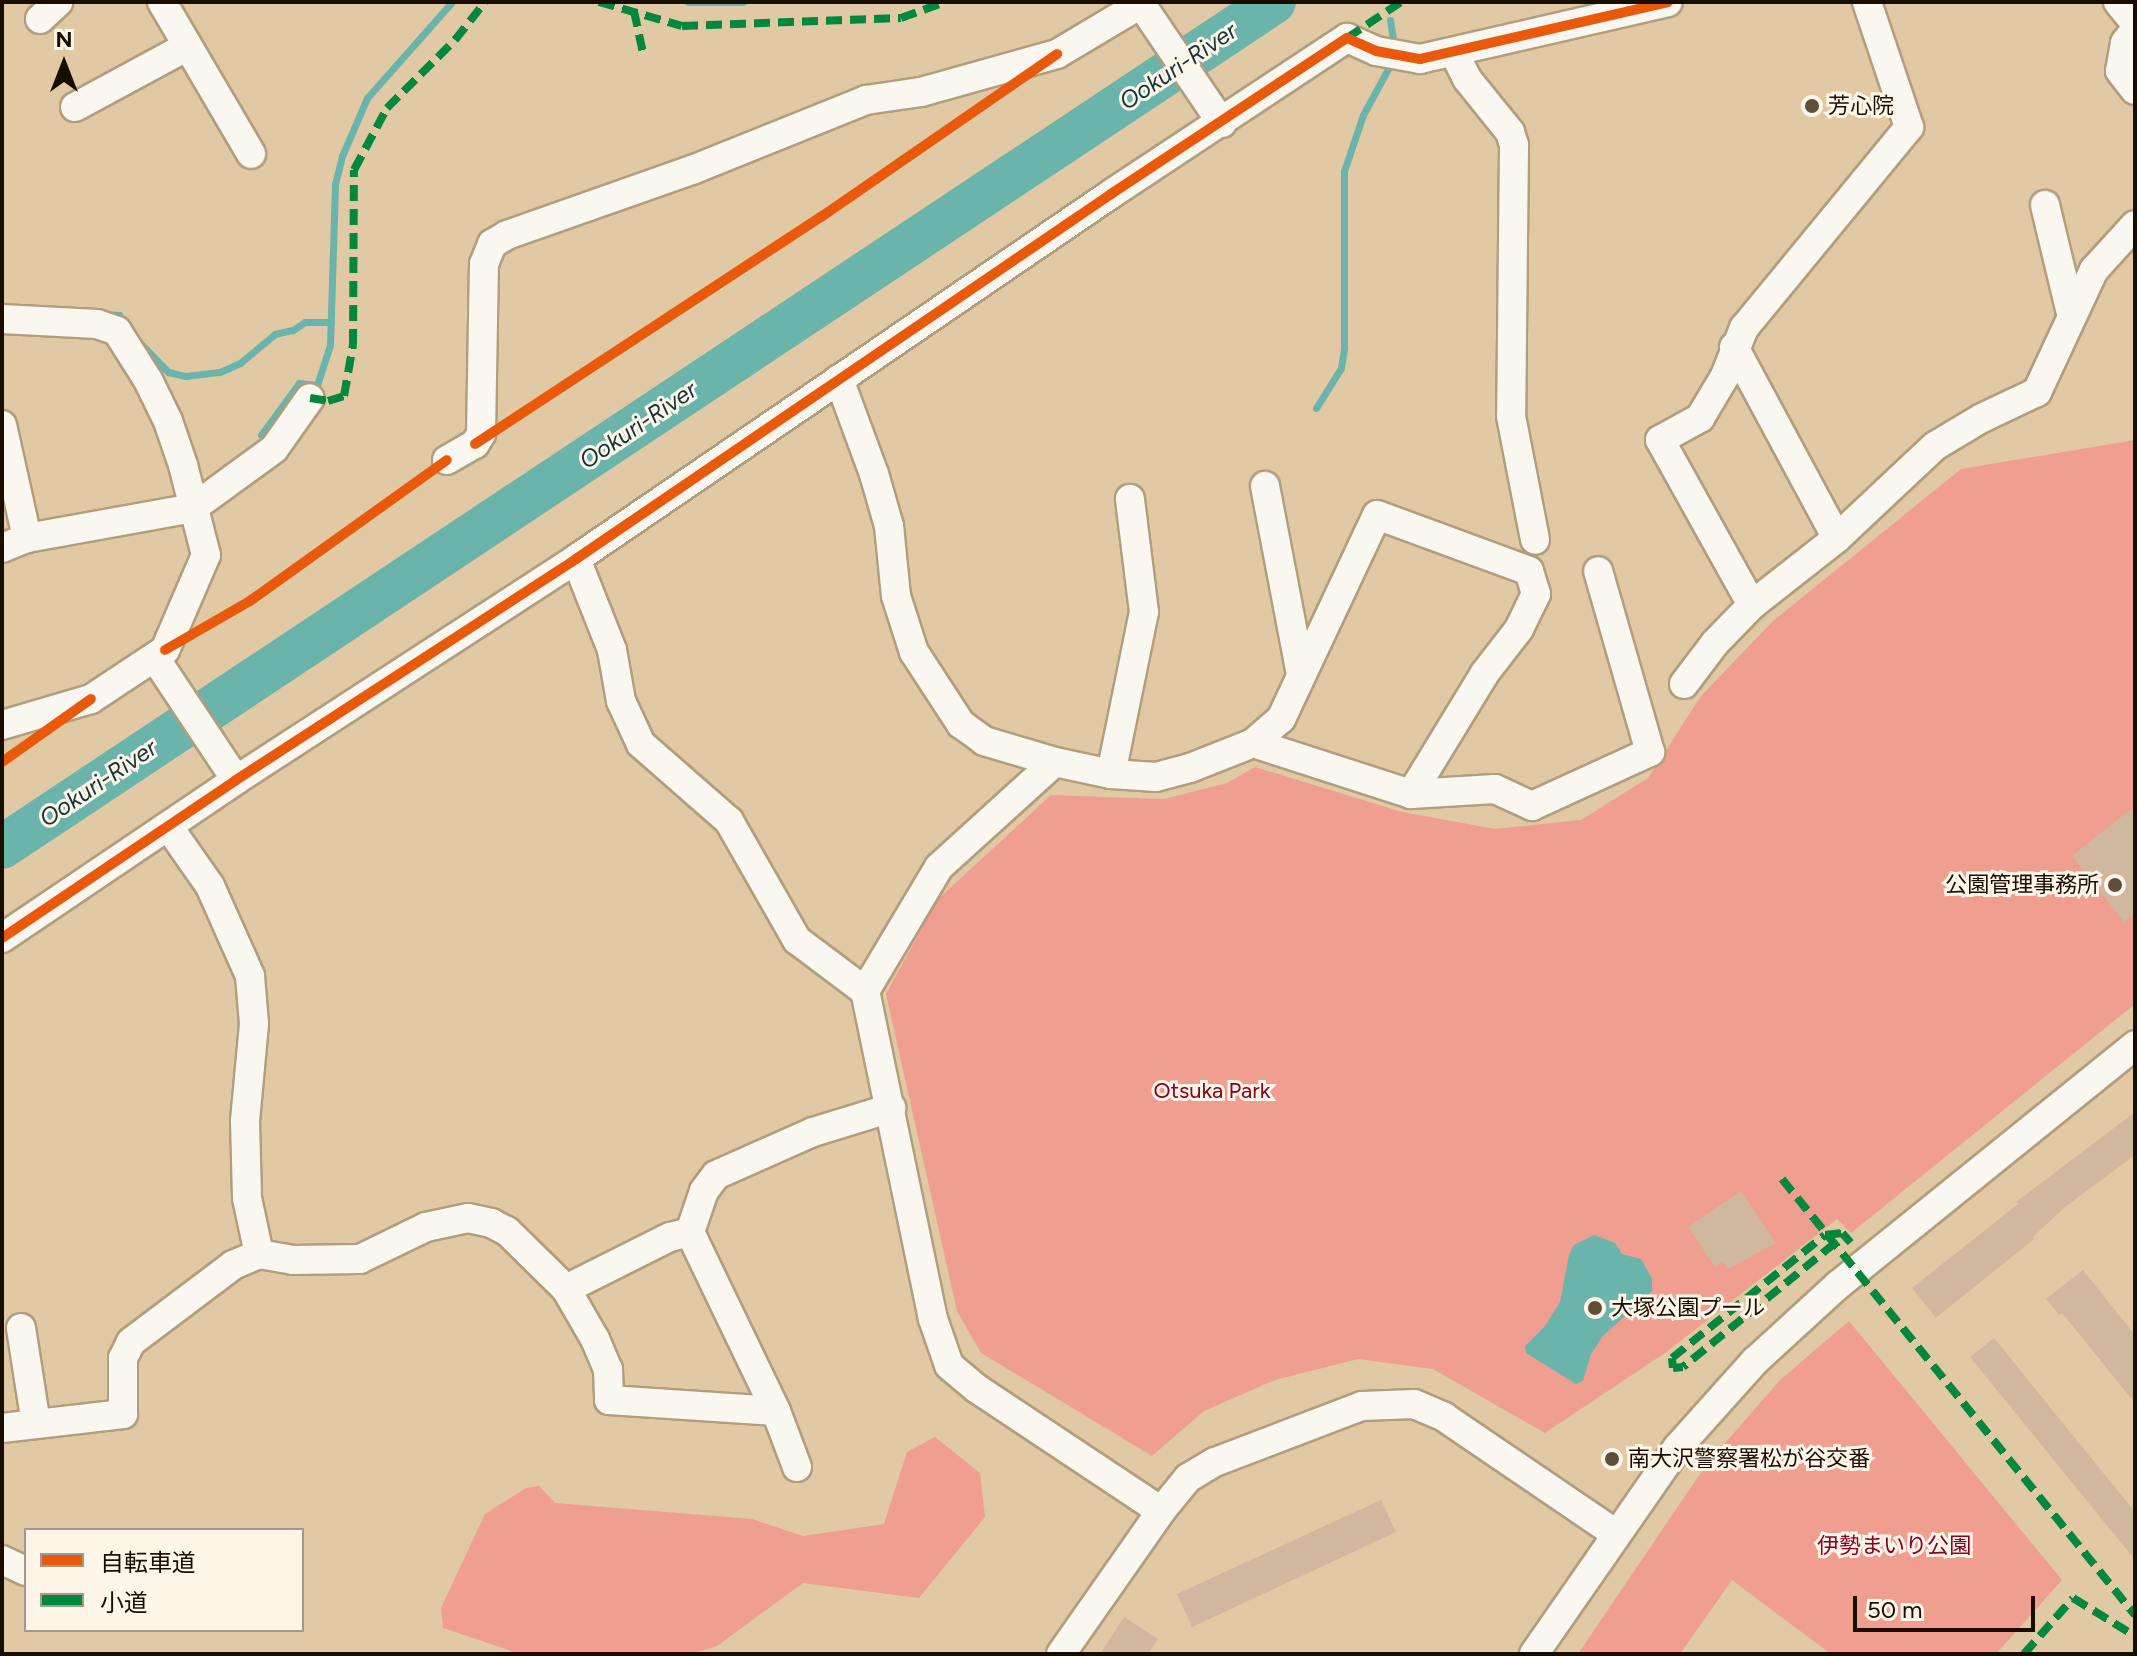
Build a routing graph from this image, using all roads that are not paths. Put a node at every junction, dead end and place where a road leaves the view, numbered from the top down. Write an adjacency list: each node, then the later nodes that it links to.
1 (162, 2): 7 (street)
2 (1668, 2): 8 (street)
3 (1867, 2): 17 (street)
4 (2118, 2): 5 (street)
5 (2135, 23)
6 (2135, 30): 9 (street)
7 (188, 46): 10 (street); 12 (street)
8 (1454, 53): 11 (street); 26 (street)
9 (2135, 90)
10 (75, 107)
11 (1220, 120): 18 (street); 21 (street)
12 (251, 154)
13 (2045, 205): 15 (street)
14 (2135, 225): 15 (street)
15 (2071, 313): 25 (street)
16 (2, 319): 24 (street)
17 (1734, 347): 25 (street); 30 (street)
18 (839, 379): 28 (street); 36 (street)
19 (310, 398): 24 (street)
20 (2, 425): 27 (street)
21 (447, 460)
22 (1265, 486): 32 (street)
23 (1130, 499): 37 (street)
24 (193, 508): 27 (street); 31 (street)
25 (1837, 538): 30 (street)
26 (1535, 540)
27 (15, 543)
28 (576, 559): 38 (street); 42 (street)
29 (1598, 571): 39 (street)
30 (1752, 605): 33 (street)
31 (157, 662): 34 (street); 38 (street)
32 (1301, 675): 35 (street); 39 (street)
33 (1684, 684)
34 (2, 725)
35 (1253, 743): 37 (street); 39 (street)
36 (1055, 762): 37 (street); 42 (street)
37 (1111, 774)
38 (234, 776): 40 (street)
39 (1411, 794)
40 (168, 826): 41 (street); 46 (street)
41 (2, 938)
42 (865, 991): 44 (street)
43 (2135, 1045): 54 (street)
44 (891, 1108): 45 (street); 53 (street)
45 (690, 1232): 47 (street); 49 (street)
46 (259, 1254): 47 (street); 50 (street)
47 (566, 1289): 49 (street)
48 (21, 1328): 50 (street)
49 (776, 1411): 52 (street)
50 (36, 1424): 51 (street)
51 (2, 1428)
52 (797, 1467)
53 (1161, 1511): 54 (street); 57 (street)
54 (1615, 1533): 58 (street)
55 (2, 1560): 56 (street)
56 (24, 1570)
57 (1061, 1654)
58 (1534, 1654)

